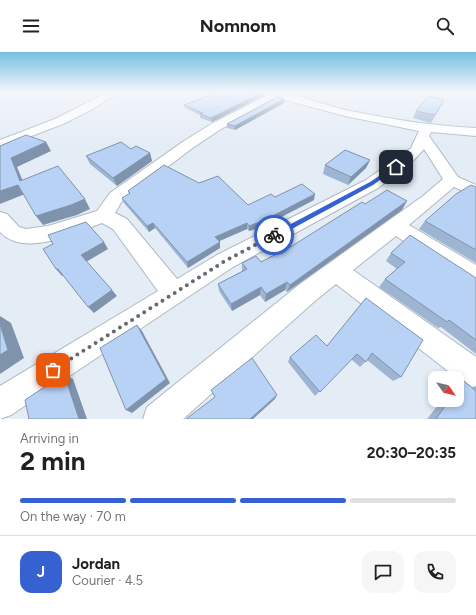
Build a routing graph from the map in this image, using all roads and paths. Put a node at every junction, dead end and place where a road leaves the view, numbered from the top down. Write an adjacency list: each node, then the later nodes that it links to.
1 (85, 109): 6 (street)
2 (246, 109): 9 (street)
3 (332, 109): 4 (street)
4 (425, 132): 5 (street); 7 (street); 14 (street)
5 (476, 132)
6 (0, 144)
7 (452, 180): 8 (street); 11 (street)
8 (476, 192)
9 (104, 216): 10 (street); 14 (street)
10 (0, 219)
11 (395, 226): 12 (street); 13 (street)
12 (336, 271): 15 (street); 17 (street)
13 (476, 277)
14 (174, 294): 16 (street)
15 (476, 375)
16 (0, 404)
17 (159, 419)

